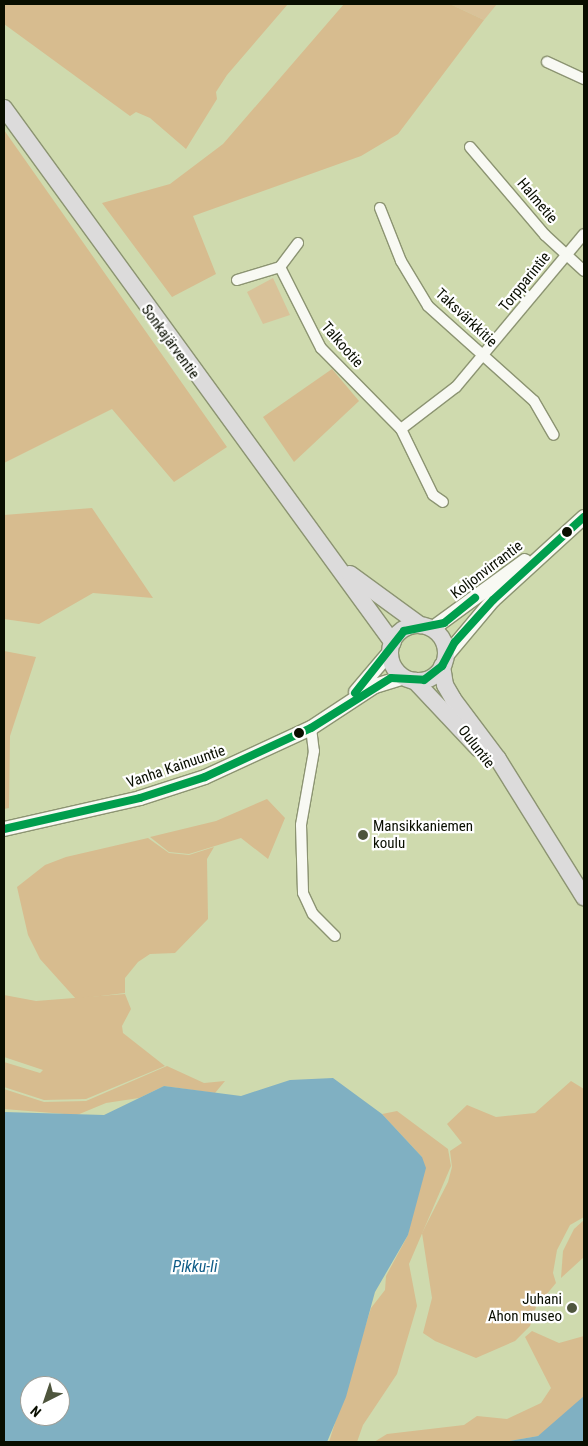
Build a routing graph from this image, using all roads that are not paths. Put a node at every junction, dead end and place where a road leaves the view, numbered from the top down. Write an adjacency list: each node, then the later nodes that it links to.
1 (547, 62): 2 (street)
2 (584, 79)
3 (4, 108): 18 (highway, Sonkajärventie)
4 (470, 147): 8 (street, Halmetie)
5 (380, 208): 12 (street, Taksvärkkitie)
6 (584, 234): 8 (street, Torpparintie)
7 (298, 243): 9 (street)
8 (566, 256): 10 (street, Halmetie); 12 (street, Torpparintie)
9 (280, 267): 11 (street); 13 (street, Talkootie)
10 (584, 271)
11 (237, 280)
12 (484, 356): 13 (street, Torpparintie); 14 (street, Taksvärkkitie)
13 (401, 429): 15 (street, Talkootie)
14 (554, 435)
15 (443, 502)
16 (584, 517): 17 (main road, Koljonvirrantie)
17 (561, 536): 19 (main road, Koljonvirrantie); 21 (main road, Koljonvirrantie)
18 (343, 571): 19 (highway, Sonkajärventie); 20 (highway, Sonkajärventie)
19 (426, 627): 20 (highway); 21 (highway)
20 (391, 648): 22 (highway); 23 (main road, Vanha Kainuuntie)
21 (444, 661): 22 (highway); 25 (highway, Ouluntie)
22 (408, 679): 23 (main road, Vanha Kainuuntie); 25 (highway, Ouluntie)
23 (346, 703): 24 (main road, Vanha Kainuuntie)
24 (311, 728): 26 (main road, Vanha Kainuuntie); 28 (street)
25 (532, 818): 27 (highway, Ouluntie)
26 (4, 828)
27 (584, 896)
28 (336, 936)

